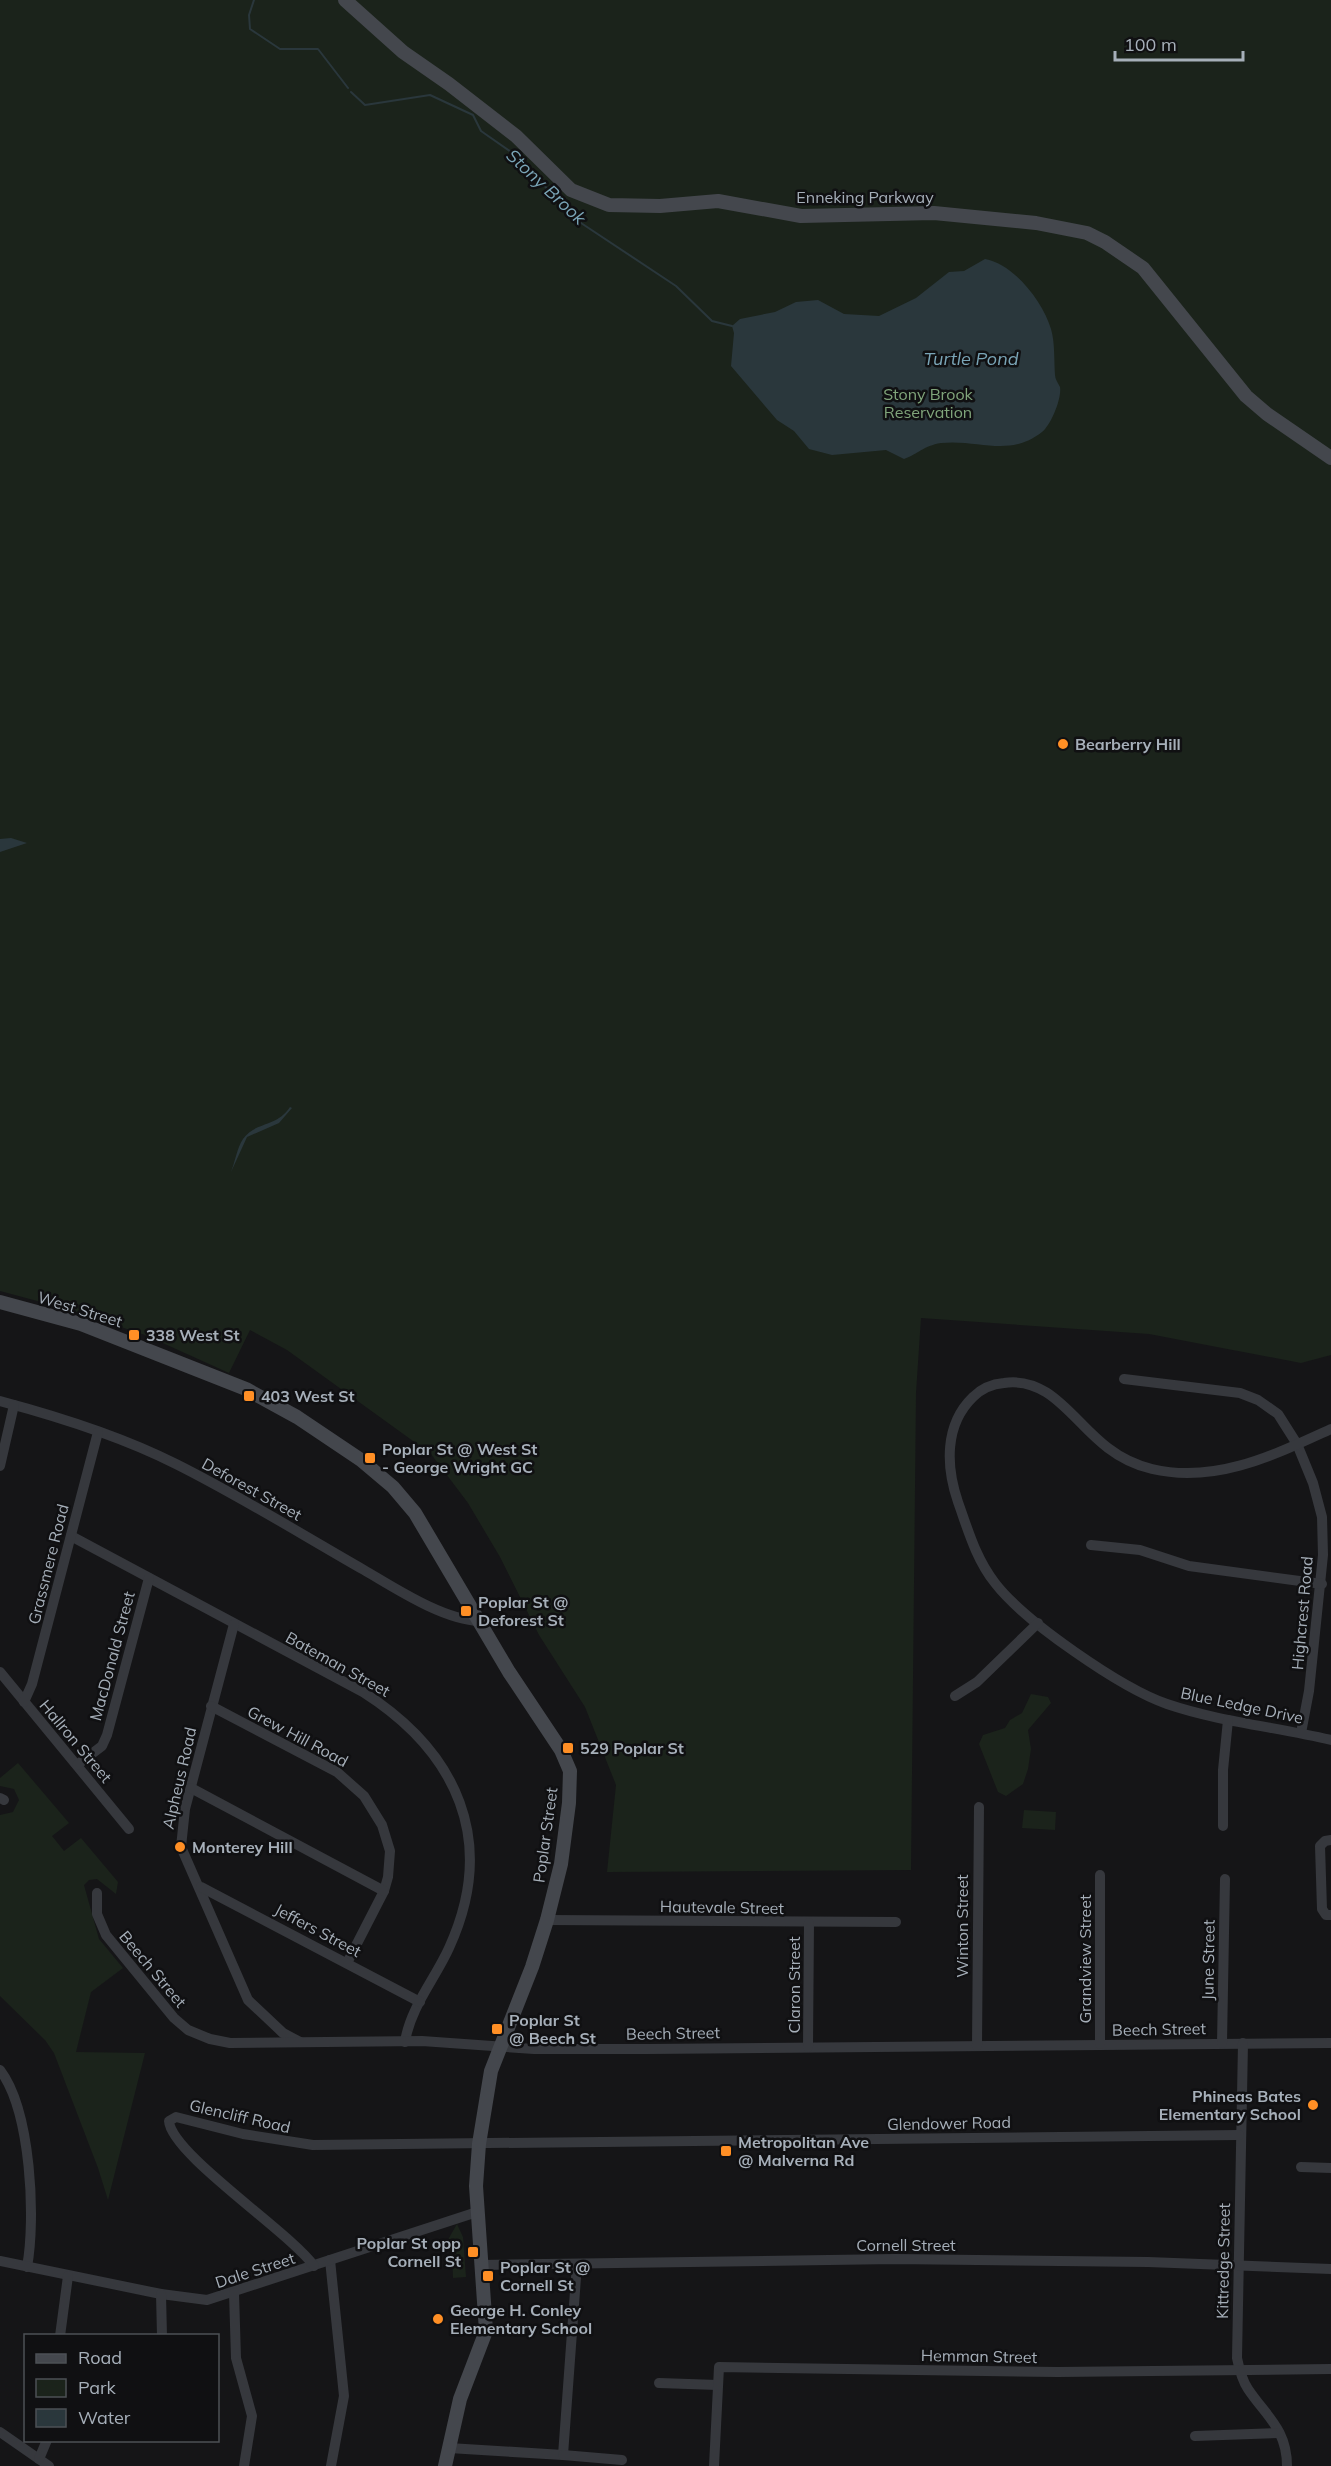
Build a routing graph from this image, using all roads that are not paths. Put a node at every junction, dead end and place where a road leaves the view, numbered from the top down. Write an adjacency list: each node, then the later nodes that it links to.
1 (345, 0): 2 (street, Enneking Parkway)
2 (1331, 458)
3 (0, 1302): 4 (street, West Street)
4 (183, 1362): 16 (street, Poplar Street)
5 (1124, 1379): 10 (street, Highcrest Road)
6 (0, 1401): 7 (street, Deforest Street)
7 (14, 1405): 9 (street, Deforest Street); 11 (street)
8 (1331, 1429): 10 (street, Blue Ledge Drive)
9 (98, 1432): 12 (street, Grassmere Road); 16 (street, Deforest Street)
10 (1297, 1444): 15 (street, Highcrest Road); 17 (street, Blue Ledge Drive)
11 (0, 1466)
12 (70, 1536): 14 (street, Bateman Street); 21 (street, Grassmere Road)
13 (1091, 1545): 15 (street)
14 (149, 1578): 18 (street, Bateman Street); 26 (street, MacDonald Street)
15 (1322, 1584): 24 (street, Highcrest Road)
16 (480, 1621): 38 (street, Poplar Street)
17 (1038, 1623): 20 (street); 23 (street, Blue Ledge Drive)
18 (234, 1624): 22 (street, Alpheus Road); 42 (street, Bateman Street)
19 (0, 1672): 21 (street, Hallron Street)
20 (955, 1696)
21 (24, 1702): 26 (street, Hallron Street)
22 (211, 1706): 27 (street, Alpheus Road); 35 (street, Grew Hill Road)
23 (1228, 1720): 24 (street, Blue Ledge Drive); 29 (street)
24 (1300, 1732): 25 (street, Blue Ledge Drive)
25 (1331, 1740)
26 (77, 1765): 30 (street, Hallron Street)
27 (191, 1788): 34 (street, Alpheus Road); 35 (street)
28 (979, 1807): 50 (street, Winton Street)
29 (1223, 1826)
30 (129, 1828)
31 (1331, 1840): 37 (street)
32 (1100, 1875): 48 (street, Grandview Street)
33 (1225, 1879): 44 (street, June Street)
34 (201, 1887): 41 (street, Jeffers Street); 47 (street, Alpheus Road)
35 (384, 1891): 41 (street, Grew Hill Road)
36 (97, 1893): 47 (street, Beech Street)
37 (1329, 1915)
38 (547, 1920): 40 (street, Hautevale Street); 49 (street, Poplar Street)
39 (896, 1922): 40 (street, Hautevale Street)
40 (809, 1923): 51 (street, Claron Street)
41 (347, 1963): 42 (street, Jeffers Street)
42 (420, 2002): 43 (street, Bateman Street)
43 (405, 2042): 47 (street, Beech Street); 49 (street, Beech Street)
44 (1222, 2043): 45 (street, Beech Street); 48 (street, Beech Street)
45 (1243, 2043): 46 (street, Beech Street); 53 (street, Kittredge Street)
46 (1331, 2043)
47 (305, 2044)
48 (1100, 2044): 50 (street, Beech Street)
49 (500, 2046): 51 (street, Beech Street); 54 (street, Poplar Street)
50 (977, 2046): 51 (street, Beech Street)
51 (808, 2047)
52 (0, 2070): 64 (street)
53 (1239, 2135): 54 (street, Glendower Road); 62 (street, Kittredge Street)
54 (478, 2144): 57 (street, Poplar Street); 63 (street, Glencliff Road)
55 (1300, 2167): 56 (street)
56 (1331, 2168)
57 (477, 2212): 58 (street, Dale Street); 61 (street, Poplar Street)
58 (330, 2260): 63 (street, Dale Street); 85 (street)
59 (0, 2262): 64 (street, Dale Street)
60 (577, 2264): 61 (street, Cornell Street); 62 (street, Cornell Street); 80 (street)
61 (481, 2265): 79 (street, Poplar Street)
62 (1238, 2265): 65 (street, Cornell Street); 71 (street, Kittredge Street)
63 (314, 2266): 67 (street, Dale Street)
64 (27, 2267): 66 (street, Dale Street)
65 (1331, 2269)
66 (68, 2276): 68 (street, Dale Street); 69 (street)
67 (234, 2293): 68 (street, Dale Street); 84 (street)
68 (161, 2294): 70 (street)
69 (60, 2334)
70 (162, 2334)
71 (1239, 2368): 72 (street, Hemman Street); 74 (street, Hemman Street); 76 (street, Kittredge Street)
72 (1331, 2369)
73 (660, 2383): 74 (street)
74 (718, 2385): 87 (street)
75 (0, 2432): 81 (street)
76 (1279, 2433): 77 (street); 88 (street, Kittredge Street)
77 (1195, 2436)
78 (46, 2442): 81 (street)
79 (449, 2448): 80 (street); 86 (street, Poplar Street)
80 (563, 2455): 82 (street)
81 (39, 2459): 83 (street)
82 (622, 2460)
83 (50, 2466)
84 (244, 2466)
85 (331, 2466)
86 (445, 2466)
87 (714, 2466)
88 (1287, 2466)

